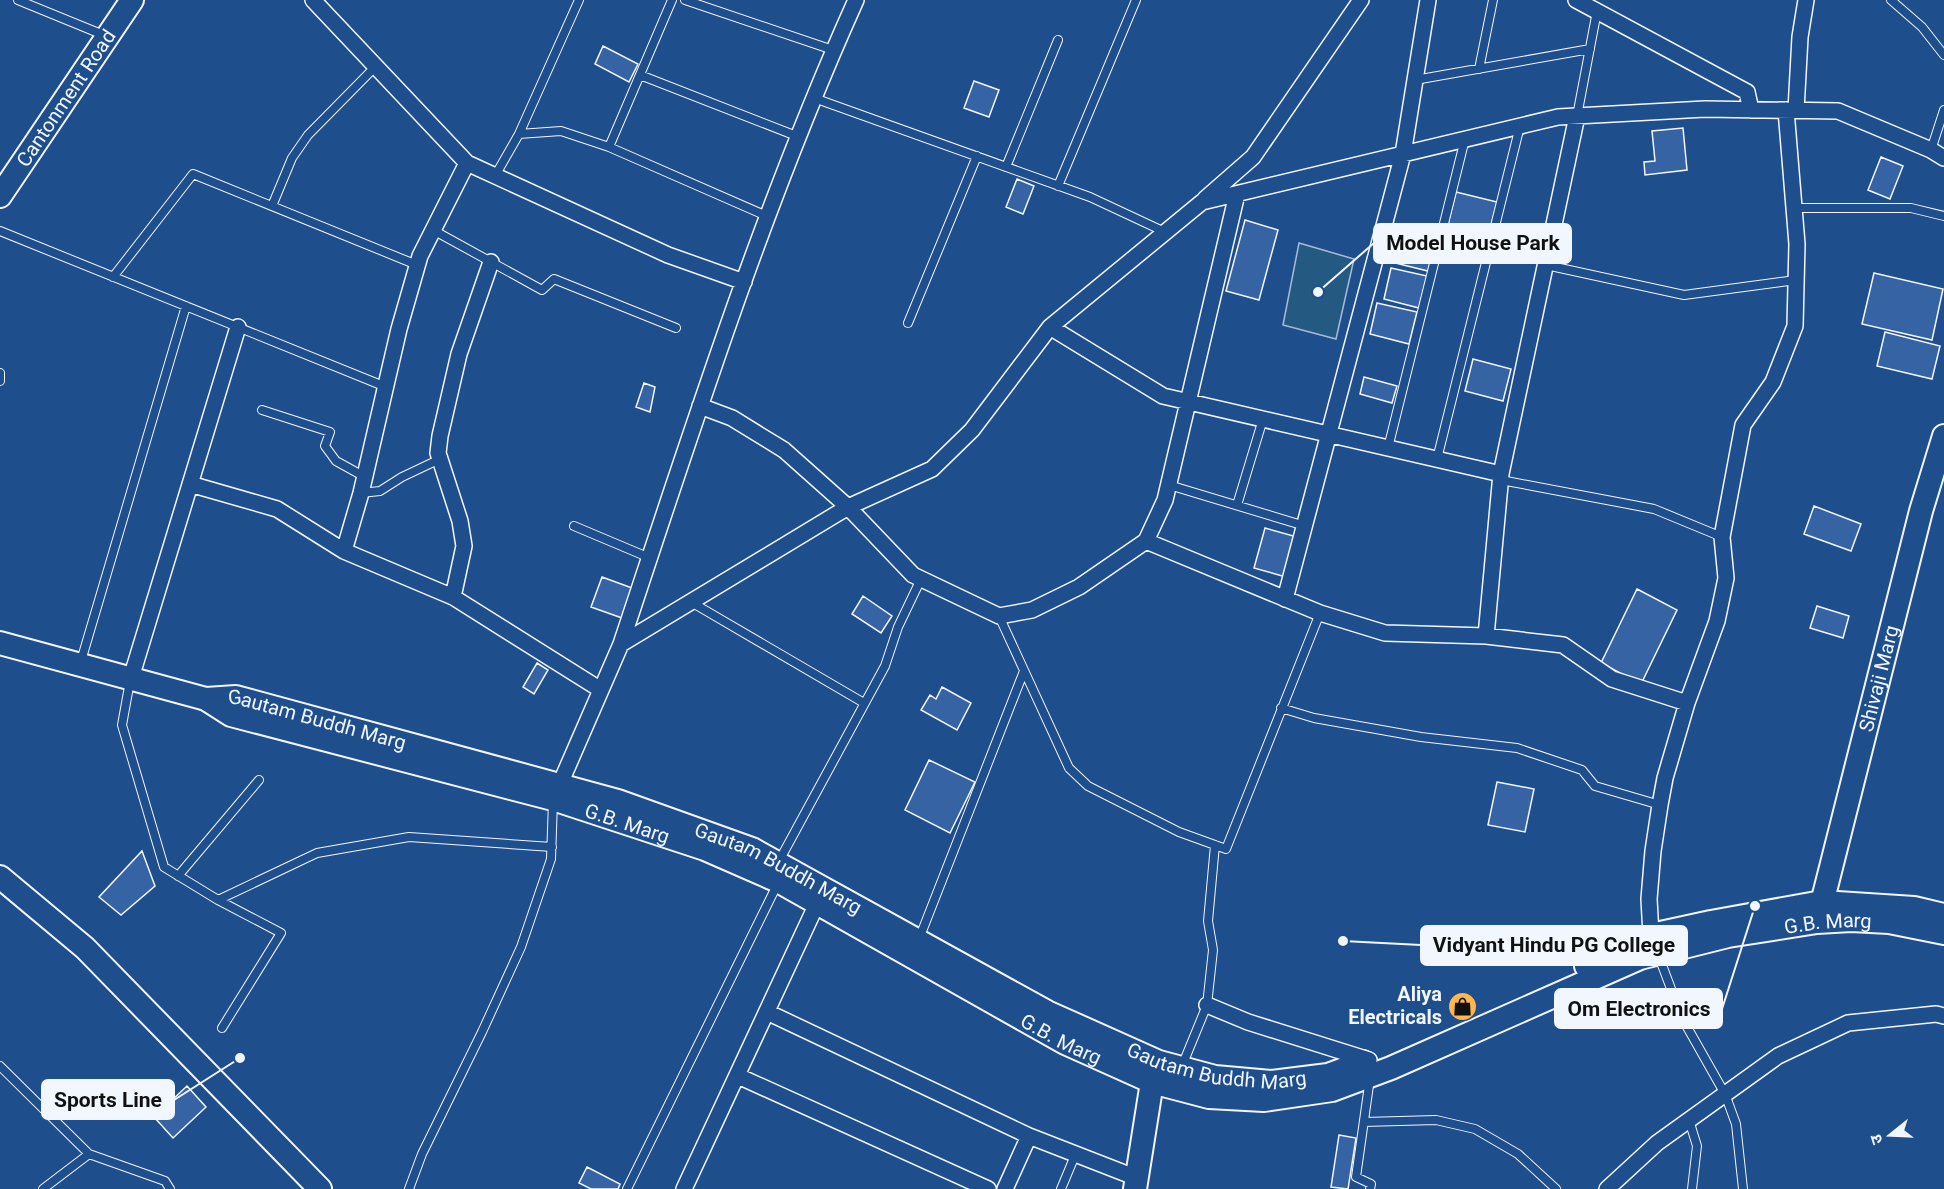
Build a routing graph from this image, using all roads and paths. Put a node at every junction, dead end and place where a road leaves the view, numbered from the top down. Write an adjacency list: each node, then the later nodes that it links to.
1 (18, 0): 16 (lane)
2 (132, 0): 16 (street, Cantonment Road)
3 (313, 0): 21 (street)
4 (579, 0): 31 (lane)
5 (672, 0): 23 (lane)
6 (685, 0): 19 (lane)
7 (856, 0): 19 (street)
8 (1136, 0): 41 (lane)
9 (1361, 0): 44 (street)
10 (1428, 0): 24 (street)
11 (1493, 0): 22 (lane)
12 (1576, 0): 15 (street)
13 (1806, 0): 27 (street)
14 (1891, 0): 20 (lane)
15 (1597, 11): 18 (lane); 26 (street)
16 (107, 36): 43 (street, Cantonment Road)
17 (1058, 40): 39 (lane)
18 (1590, 49): 22 (lane); 29 (lane)
19 (833, 50): 25 (street)
20 (1944, 55)
21 (375, 66): 38 (street); 45 (lane)
22 (1479, 69): 24 (lane)
23 (640, 75): 32 (lane); 34 (lane)
24 (1415, 80): 35 (street)
25 (814, 98): 32 (street); 37 (lane)
26 (1751, 110): 27 (street); 29 (street)
27 (1791, 110): 36 (street); 46 (street)
28 (1944, 110): 36 (lane)
29 (1577, 116): 30 (street); 54 (street)
30 (1520, 126): 33 (street); 74 (lane)
31 (519, 135): 34 (lane); 40 (lane)
32 (799, 137): 48 (street)
33 (1465, 139): 35 (street); 72 (lane)
34 (609, 147): 48 (lane)
35 (1403, 154): 42 (street); 70 (street)
36 (1937, 154)
37 (977, 156): 39 (lane); 59 (lane)
38 (467, 163): 40 (street); 49 (street)
39 (1006, 167): 41 (lane)
40 (495, 176): 57 (street)
41 (1058, 186): 51 (lane)
42 (1237, 194): 44 (street); 66 (street)
43 (0, 196)
44 (1202, 202): 51 (street)
45 (272, 206): 53 (lane); 55 (lane)
46 (1793, 208): 47 (lane); 56 (street)
47 (1944, 216)
48 (769, 217): 57 (street)
49 (433, 230): 52 (lane); 53 (street)
50 (0, 231): 55 (lane)
51 (1165, 232): 61 (street)
52 (491, 262): 62 (lane); 73 (street)
53 (417, 264): 65 (street)
54 (1546, 265): 56 (lane); 76 (street)
55 (113, 276): 58 (lane)
56 (1796, 280): 84 (street)
57 (744, 282): 67 (street)
58 (186, 306): 60 (lane); 97 (lane)
59 (908, 323)
60 (238, 327): 65 (lane); 77 (street)
61 (1050, 327): 66 (street); 81 (street)
62 (676, 328)
63 (0, 373): 64 (lane)
64 (0, 381)
65 (386, 387): 75 (street)
66 (1188, 401): 69 (street); 78 (street)
67 (700, 406): 81 (street); 87 (street)
68 (262, 410): 75 (lane)
69 (1263, 419): 70 (street); 80 (lane)
70 (1329, 434): 72 (street); 83 (street)
71 (1944, 436): 114 (street, Shivaji Marg)
72 (1388, 448): 74 (street)
73 (440, 459): 79 (lane); 89 (street)
74 (1437, 459): 76 (street)
75 (365, 477): 79 (street)
76 (1501, 477): 84 (lane); 94 (street)
77 (190, 484): 86 (street); 99 (street)
78 (1169, 485): 80 (lane); 85 (street)
79 (361, 493): 86 (street)
80 (1237, 506): 83 (lane)
81 (848, 507): 88 (street); 91 (street)
82 (574, 526): 87 (lane)
83 (1305, 526): 90 (street)
84 (1722, 537): 102 (street)
85 (1146, 541): 90 (street); 93 (street)
86 (344, 551): 89 (street)
87 (650, 558): 96 (street)
88 (921, 579): 93 (street); 101 (lane)
89 (453, 597): 100 (street)
90 (1285, 599): 92 (street)
91 (691, 602): 96 (street); 101 (lane)
92 (1320, 614): 94 (street); 103 (lane)
93 (999, 616): 98 (lane)
94 (1486, 636): 102 (street)
95 (0, 643): 97 (street, G.B. Marg)
96 (621, 644): 100 (street)
97 (80, 665): 99 (street, G.B. Marg)
98 (1024, 671): 107 (lane); 117 (lane)
99 (131, 678): 105 (street, G.B. Marg); 110 (lane)
100 (601, 690): 105 (street)
101 (864, 703): 109 (lane)
102 (1687, 703): 106 (street)
103 (1281, 708): 106 (lane); 107 (lane)
104 (259, 780): 110 (lane)
105 (556, 792): 108 (lane); 109 (street, G.B. Marg)
106 (1660, 805): 118 (street)
107 (1215, 845): 119 (lane)
108 (552, 847): 113 (lane); 138 (lane)
109 (778, 872): 112 (street, G.B. Marg); 139 (lane)
110 (178, 876): 113 (lane)
111 (0, 877): 137 (street)
112 (820, 896): 117 (street, Gautam Buddh Marg); 120 (street); 126 (street, G.B. Marg)
113 (218, 900): 122 (lane)
114 (1819, 912): 115 (street); 116 (street, G.B. Marg); 118 (street, G.B. Marg)
115 (1944, 915)
116 (1944, 933)
117 (919, 941): 126 (street, Gautam Buddh Marg)
118 (1654, 945): 125 (street, G.B. Marg); 128 (lane)
119 (1206, 1005): 124 (lane); 125 (street)
120 (767, 1012): 127 (street); 131 (street)
121 (1944, 1016): 128 (street)
122 (222, 1028)
123 (0, 1066): 133 (lane)
124 (1182, 1067): 125 (street, Gautam Buddh Marg); 126 (street, Gautam Buddh Marg)
125 (1370, 1068): 126 (street, G.B. Marg); 130 (lane)
126 (1155, 1072): 134 (street)
127 (738, 1076): 140 (street); 141 (street)
128 (1725, 1094): 129 (street); 148 (lane)
129 (1689, 1120): 146 (street); 147 (lane)
130 (1364, 1122): 144 (lane); 145 (lane)
131 (1029, 1136): 132 (street); 142 (street)
132 (1076, 1153): 134 (street); 143 (lane)
133 (89, 1154): 135 (lane); 136 (lane)
134 (1136, 1184)
135 (43, 1189)
136 (170, 1189)
137 (320, 1189)
138 (409, 1189)
139 (627, 1189)
140 (684, 1189)
141 (988, 1189)
142 (1005, 1189)
143 (1061, 1189)
144 (1370, 1189)
145 (1556, 1189)
146 (1607, 1189)
147 (1692, 1189)
148 (1743, 1189)

